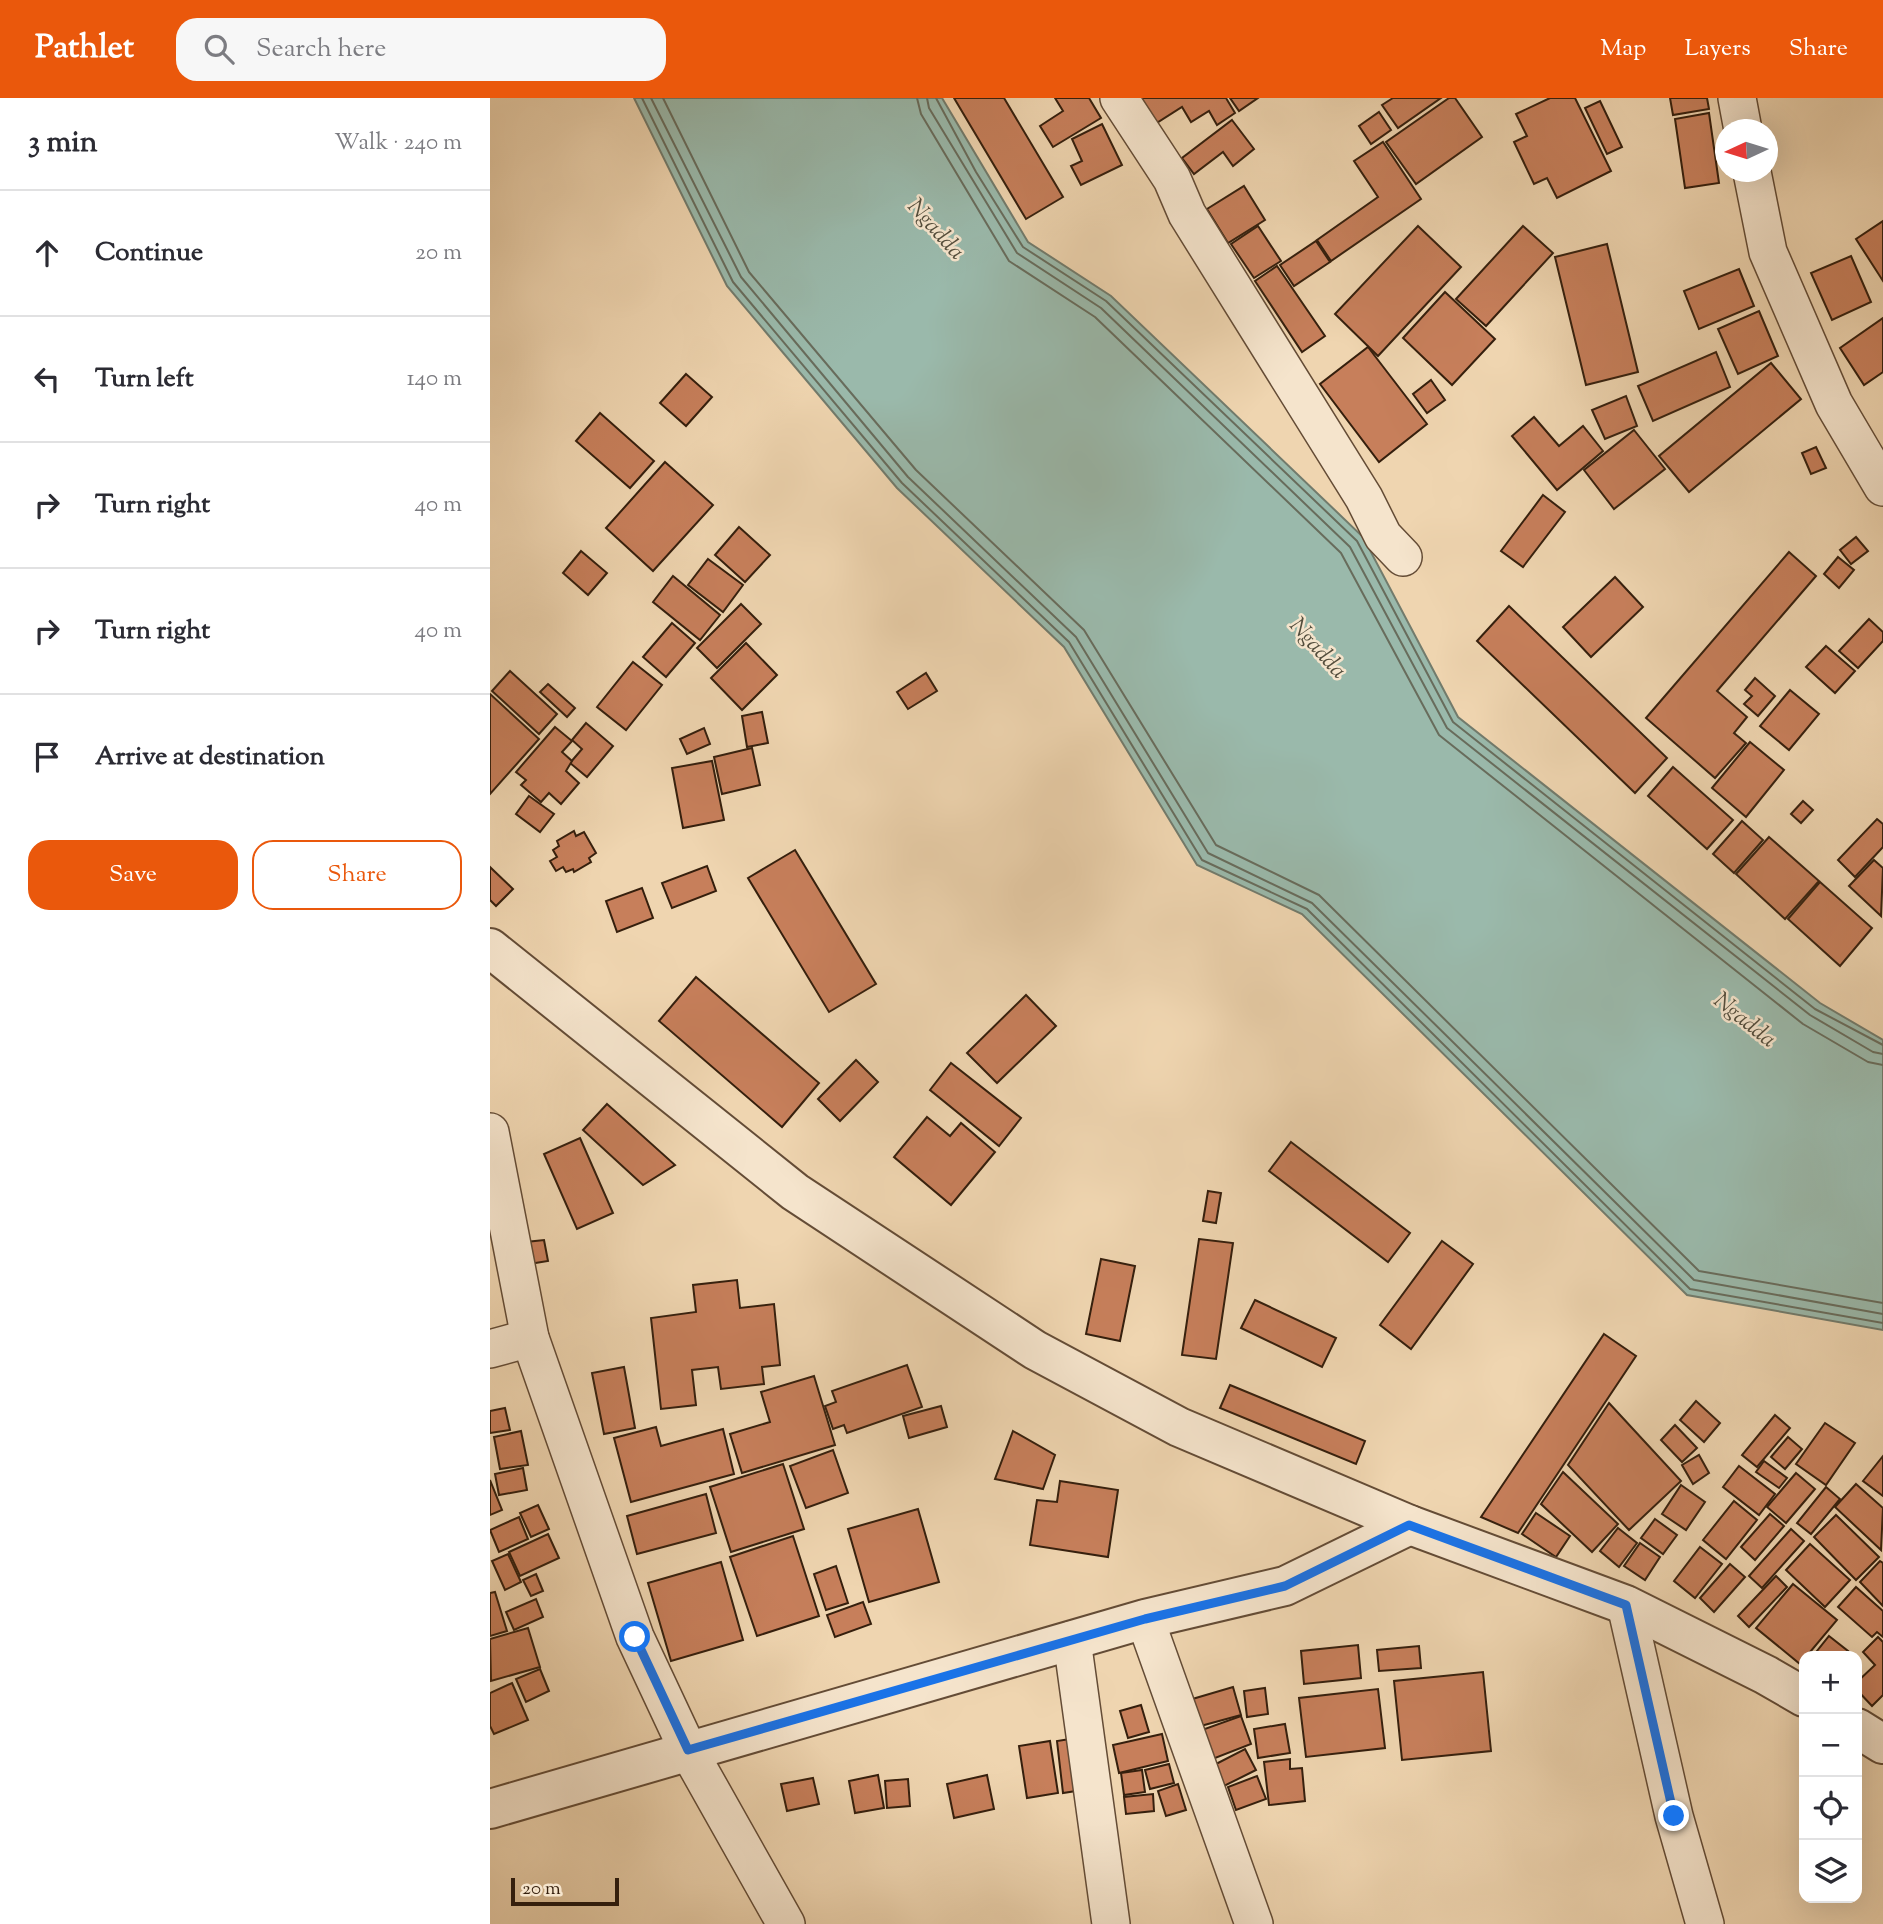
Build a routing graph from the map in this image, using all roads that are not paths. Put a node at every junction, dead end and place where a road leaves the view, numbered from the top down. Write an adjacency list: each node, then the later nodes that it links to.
1 (1119, 98): 6 (street)
2 (1737, 98): 3 (street)
3 (1742, 119)
4 (1754, 182): 5 (street)
5 (1883, 487)
6 (1403, 557)
7 (490, 947): 11 (street)
8 (490, 1132): 9 (street)
9 (530, 1338): 10 (street); 18 (street)
10 (490, 1349)
11 (1409, 1525): 12 (street); 13 (street)
12 (1626, 1605): 15 (street); 23 (street)
13 (1145, 1619): 14 (street); 22 (street)
14 (1072, 1640): 18 (street); 21 (street)
15 (1799, 1694)
16 (1862, 1731): 17 (street)
17 (1883, 1744)
18 (688, 1750): 19 (street); 20 (street)
19 (490, 1809)
20 (786, 1924)
21 (1111, 1924)
22 (1254, 1924)
23 (1705, 1924)

